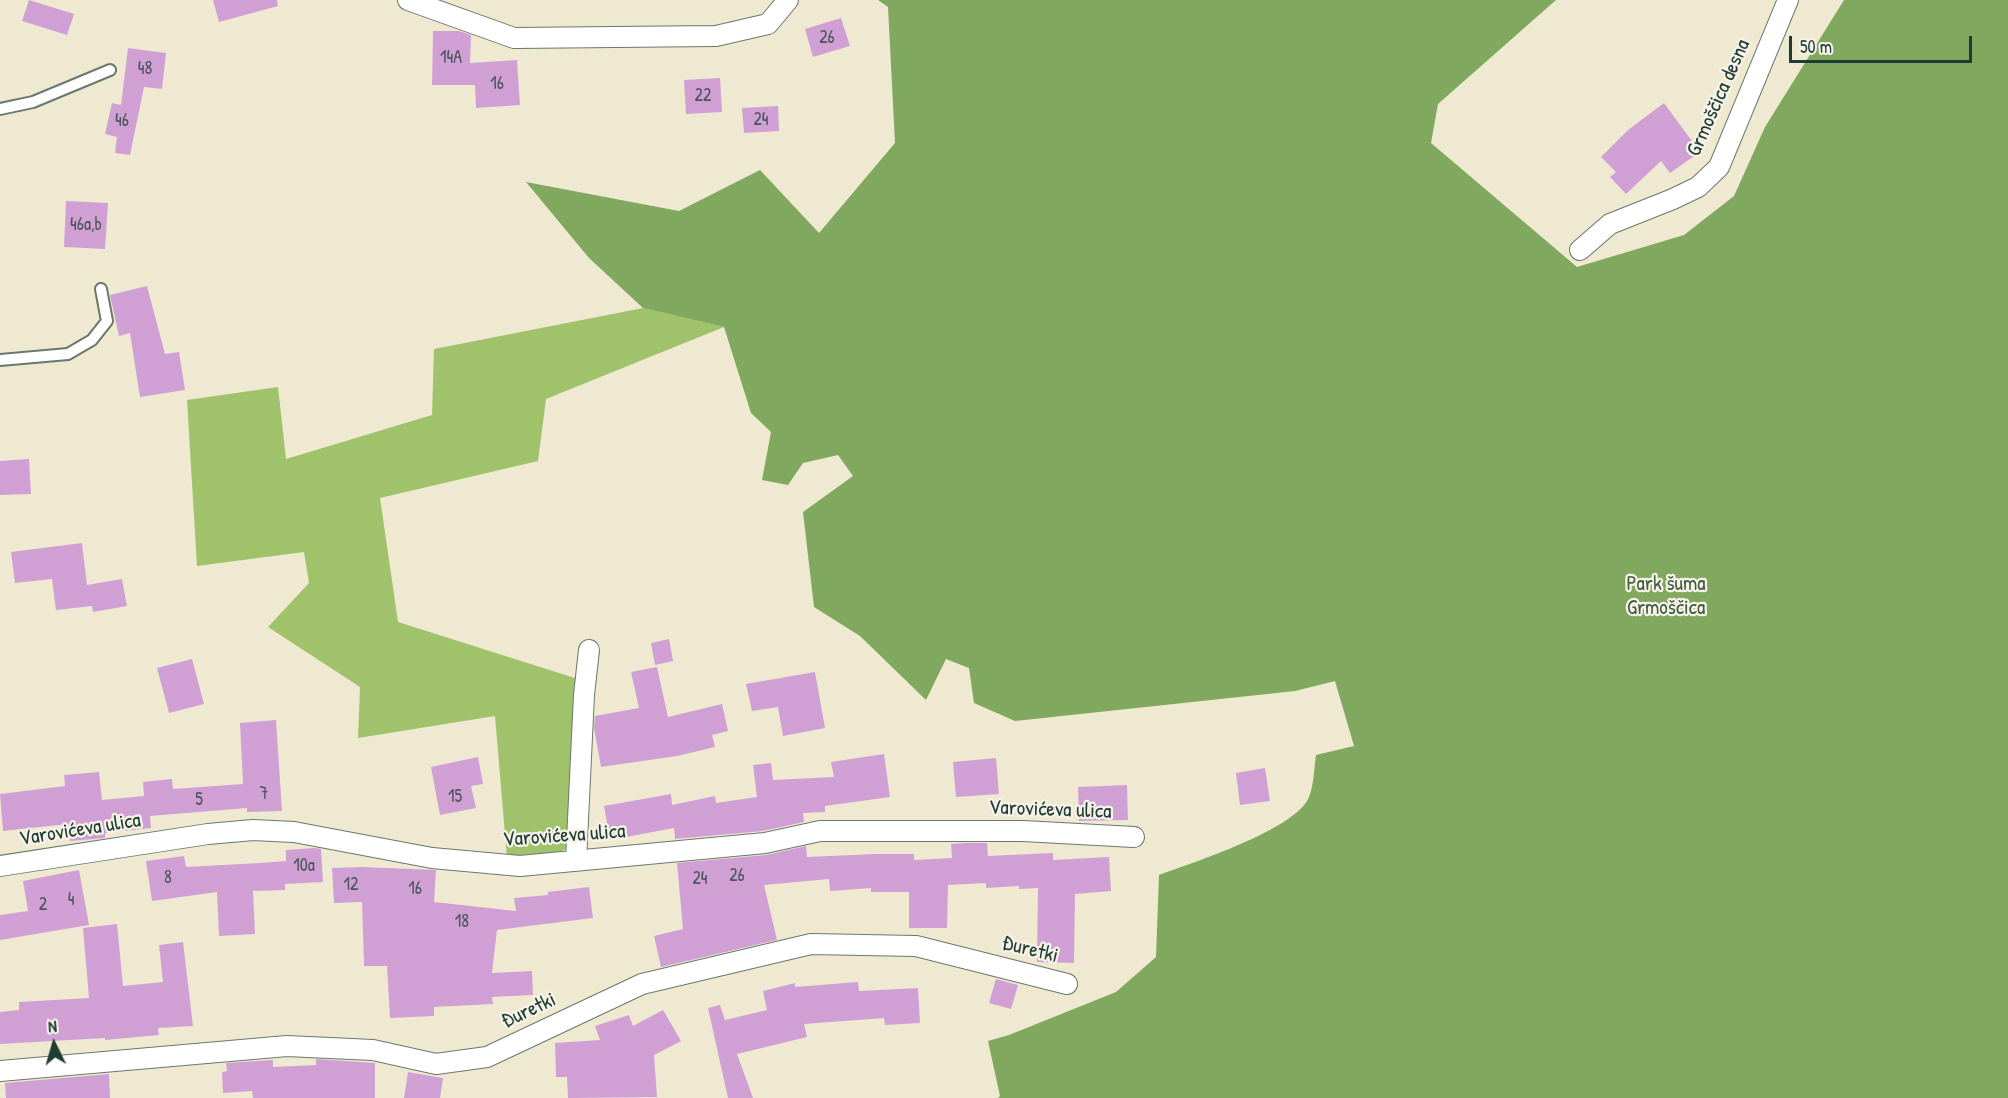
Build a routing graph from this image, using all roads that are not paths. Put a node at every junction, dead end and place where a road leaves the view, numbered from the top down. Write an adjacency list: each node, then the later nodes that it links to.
1 (408, 0): 2 (street)
2 (788, 0)
3 (1788, 0): 6 (street, Grmoščica desna)
4 (110, 70): 5 (lane)
5 (0, 109)
6 (1580, 250)
7 (101, 289): 8 (lane)
8 (0, 360)
9 (589, 650): 11 (street)
10 (1134, 837): 11 (street, Varovićeva ulica)
11 (576, 861): 12 (street, Varovićeva ulica)
12 (0, 866)
13 (1067, 984): 14 (street, Đuretki)
14 (0, 1071)

